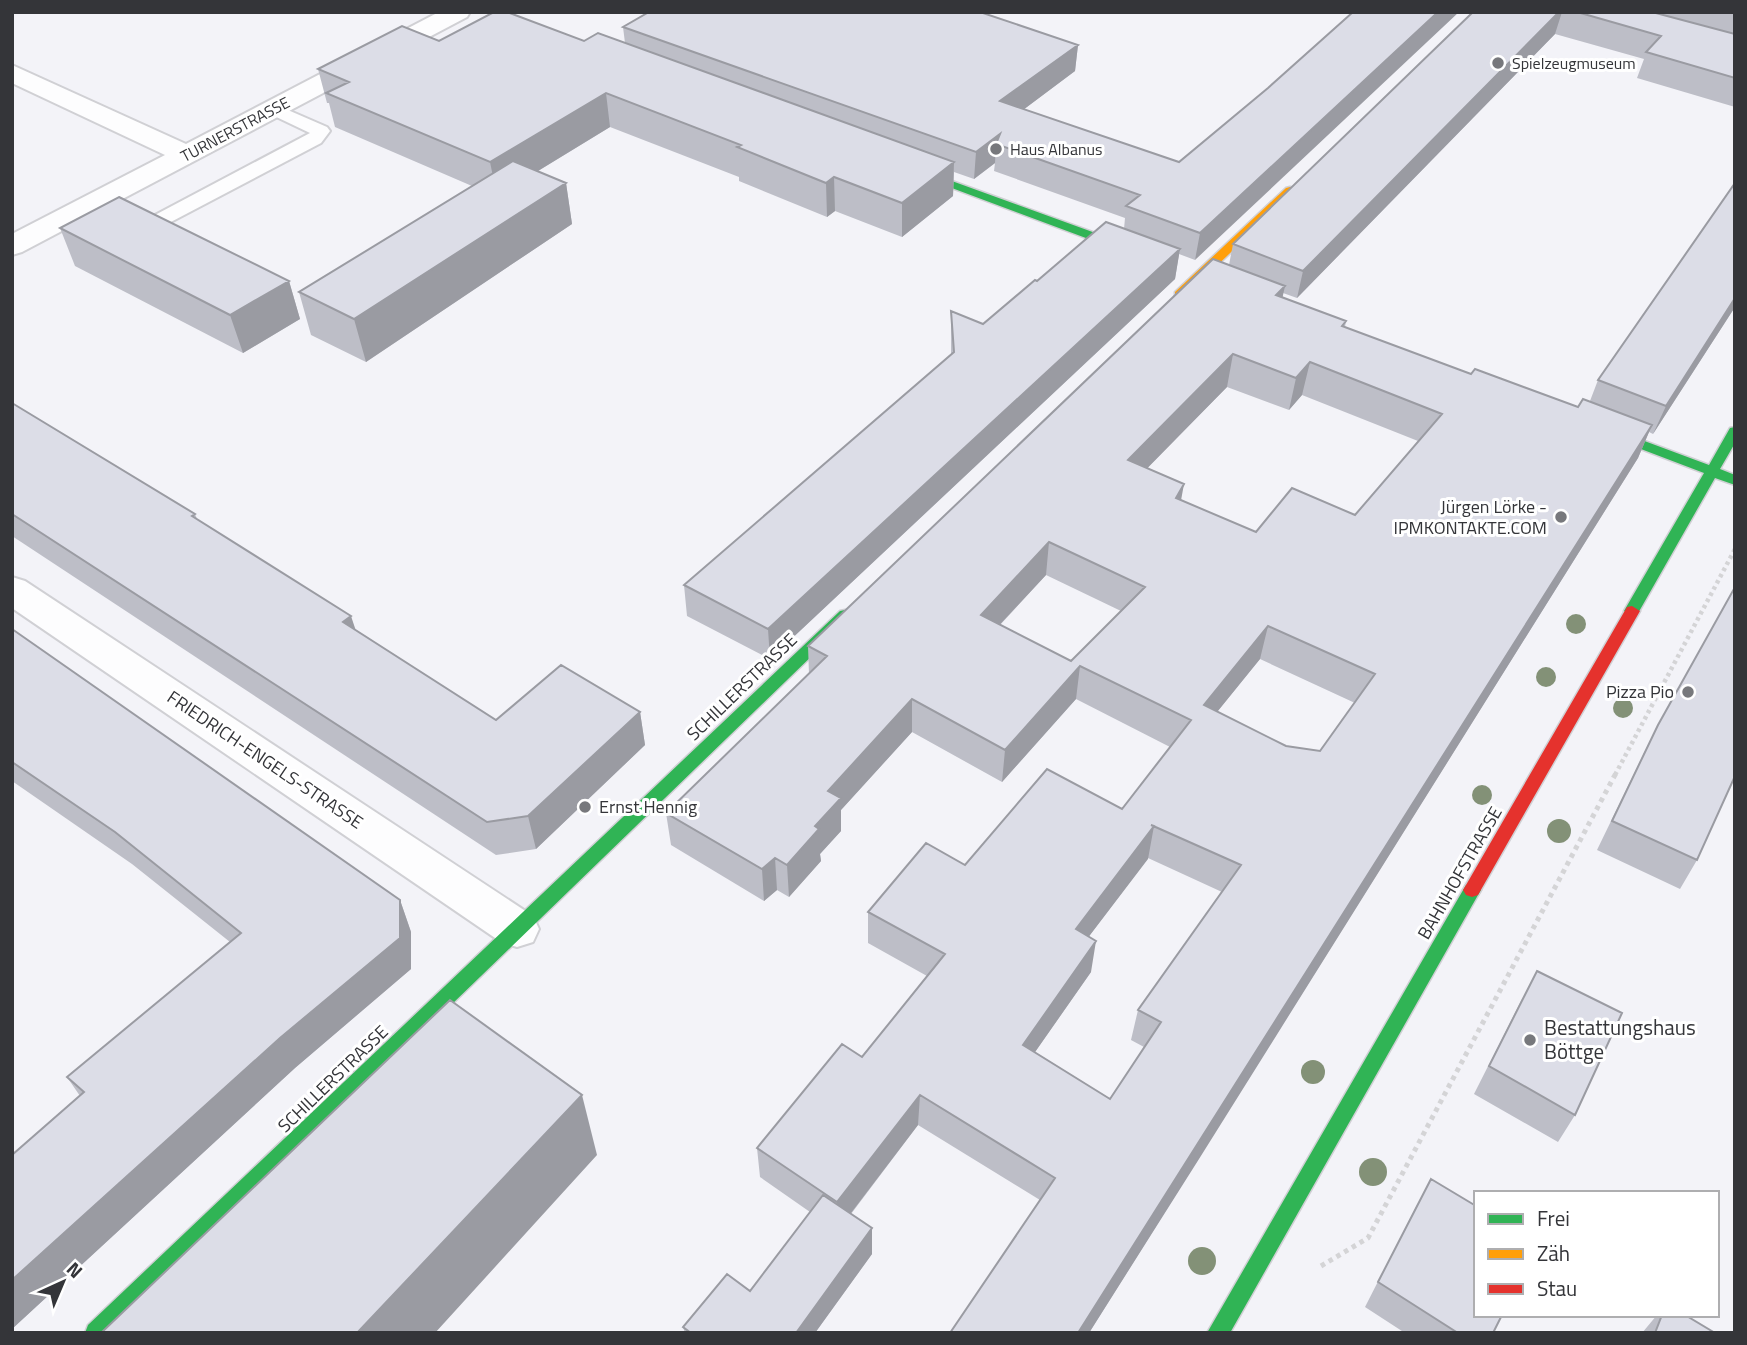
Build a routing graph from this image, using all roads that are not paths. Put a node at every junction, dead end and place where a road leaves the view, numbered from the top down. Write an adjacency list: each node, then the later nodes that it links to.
1 (458, 12): 3 (street, TURNERSTRASSE)
2 (12, 73): 4 (street)
3 (274, 109): 4 (street, TURNERSTRASSE); 7 (lane)
4 (187, 155): 7 (street, TURNERSTRASSE)
5 (888, 161): 9 (street)
6 (1299, 181): 10 (street)
7 (92, 204): 8 (street, TURNERSTRASSE)
8 (12, 246)
9 (1161, 261)
10 (1170, 304)
11 (1584, 422): 13 (street)
12 (1735, 431): 13 (street, BAHNHOFSTRASSE)
13 (1712, 471): 14 (street); 19 (street, BAHNHOFSTRASSE)
14 (1735, 480)
15 (12, 590): 17 (street, FRIEDRICH-ENGELS-STRASSE)
16 (859, 602): 17 (street, SCHILLERSTRASSE)
17 (517, 929): 18 (street, SCHILLERSTRASSE)
18 (96, 1333)
19 (1218, 1333)

